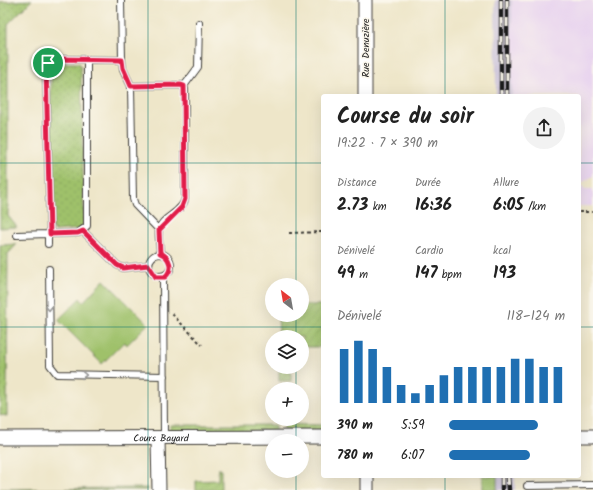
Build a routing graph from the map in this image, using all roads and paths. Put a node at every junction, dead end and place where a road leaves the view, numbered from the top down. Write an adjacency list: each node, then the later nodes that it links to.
1 (122, 0): 5 (lane)
2 (365, 0): 10 (street, Rue Denuzière)
3 (198, 23): 7 (lane)
4 (86, 59): 5 (lane); 14 (lane); 17 (lane)
5 (122, 60): 8 (lane)
6 (206, 66): 7 (lane)
7 (198, 67): 9 (lane)
8 (131, 86): 9 (lane); 13 (lane)
9 (184, 86): 13 (lane)
10 (365, 94)
11 (581, 212): 12 (path)
12 (593, 212)
13 (159, 230): 20 (lane)
14 (83, 231): 17 (lane); 21 (lane)
15 (321, 232): 16 (path)
16 (289, 233)
17 (49, 234): 18 (lane); 19 (lane)
18 (18, 235)
19 (48, 244)
20 (160, 253): 21 (lane); 23 (lane)
21 (148, 265): 23 (lane)
22 (48, 269): 26 (lane, one-way to 26)
23 (163, 278): 24 (lane)
24 (163, 304): 25 (path); 26 (lane)
25 (202, 345)
26 (164, 376): 31 (lane)
27 (581, 436): 28 (street)
28 (593, 436)
29 (321, 437): 31 (street, Cours Bayard)
30 (0, 438): 31 (street, Cours Bayard)
31 (161, 438): 35 (street)
32 (367, 478): 36 (street)
33 (593, 485): 34 (lane)
34 (527, 486)
35 (159, 490)
36 (367, 490)

